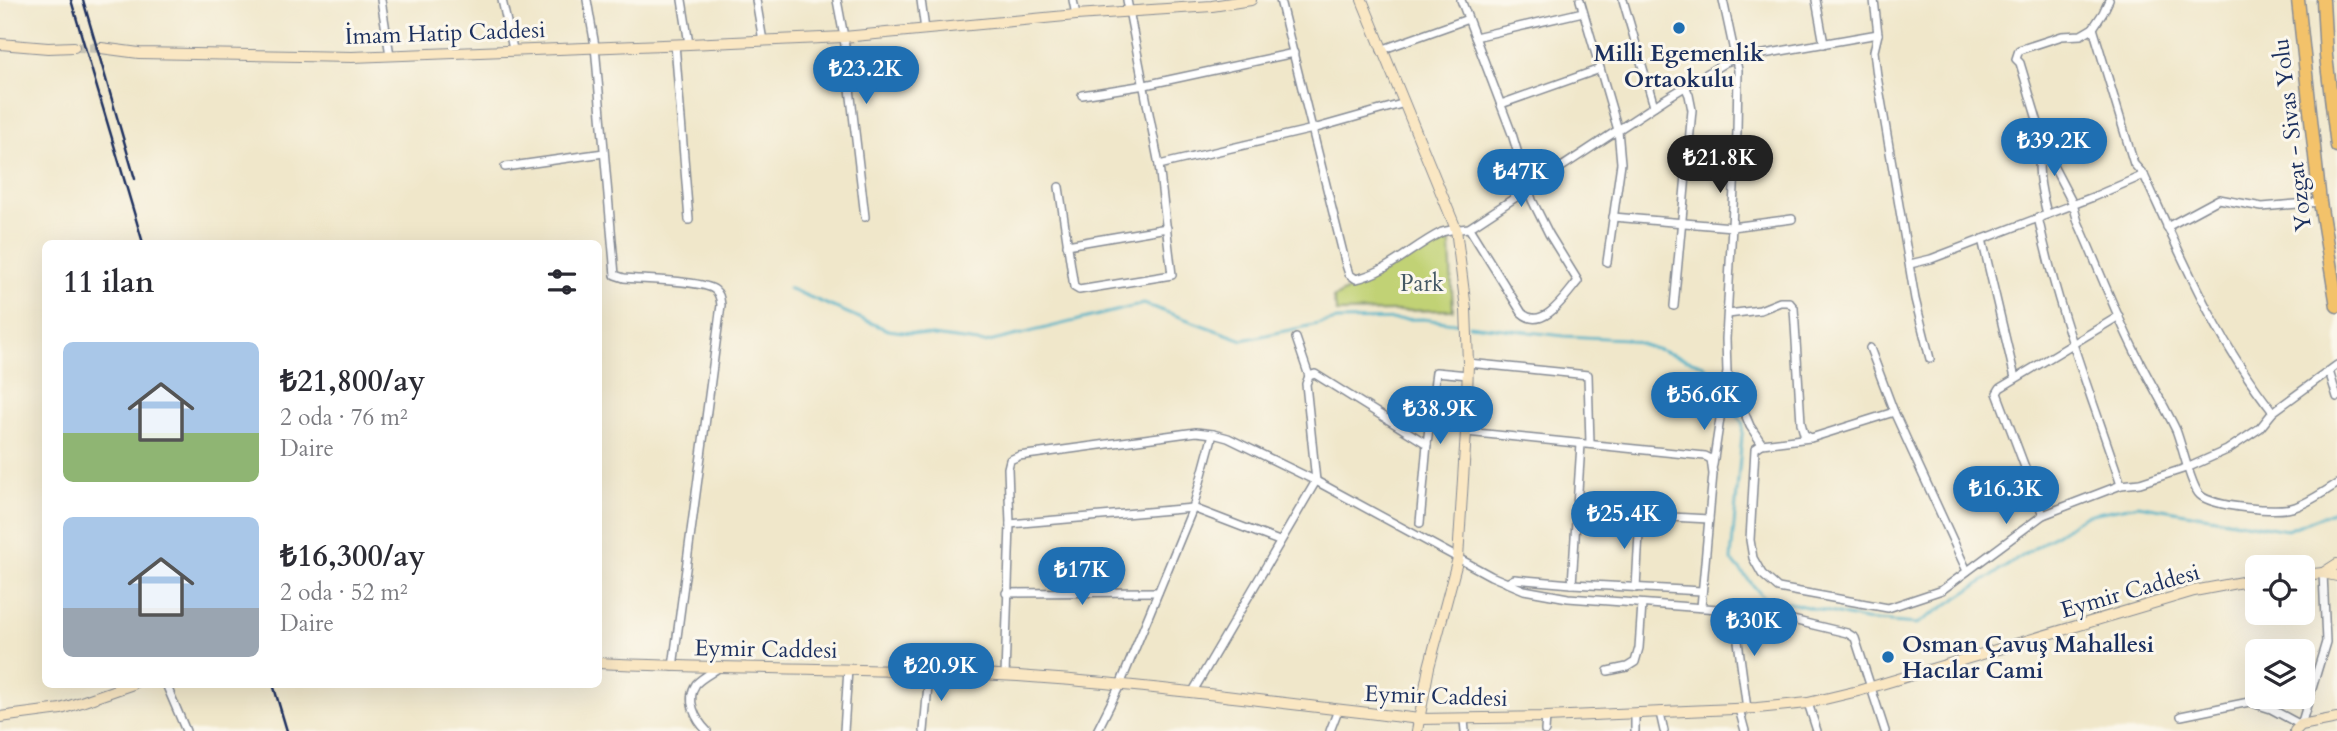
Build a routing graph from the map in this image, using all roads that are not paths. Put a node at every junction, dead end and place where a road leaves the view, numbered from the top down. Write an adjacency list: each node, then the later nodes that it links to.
1 (381, 0): 43 (street)
2 (502, 0): 40 (street)
3 (587, 0): 37 (street)
4 (682, 0): 35 (street)
5 (756, 0): 32 (street)
6 (837, 0): 30 (street)
7 (921, 0): 28 (street)
8 (1073, 0): 25 (street)
9 (1127, 0): 23 (street)
10 (1251, 0): 20 (street, İmam Hatip Caddesi)
11 (1280, 0): 42 (street)
12 (1362, 0): 41 (street)
13 (1461, 0): 26 (street)
14 (1580, 0): 24 (street)
15 (1623, 0): 52 (street)
16 (1723, 0): 44 (street)
17 (1816, 0): 36 (street)
18 (1874, 0): 29 (street)
19 (2109, 0): 27 (street)
20 (1211, 3): 23 (street, İmam Hatip Caddesi)
21 (2298, 6): 22 (highway); 63 (highway, Yozgat - Sivas Yolu)
22 (2323, 6): 47 (highway, Yozgat - Sivas Yolu)
23 (1130, 12): 25 (street, İmam Hatip Caddesi); 46 (street)
24 (1583, 12): 31 (street); 45 (street)
25 (1076, 15): 28 (street, İmam Hatip Caddesi)
26 (1468, 19): 31 (street); 41 (street)
27 (2092, 28): 55 (street); 60 (street)
28 (925, 30): 30 (street, İmam Hatip Caddesi)
29 (1878, 34): 36 (street); 80 (street)
30 (844, 37): 32 (street, İmam Hatip Caddesi); 66 (street)
31 (1475, 37): 51 (street)
32 (763, 41): 35 (street, İmam Hatip Caddesi)
33 (0, 44): 38 (street)
34 (675, 44): 35 (street, İmam Hatip Caddesi); 37 (street, İmam Hatip Caddesi); 70 (street)
35 (689, 44)
36 (1824, 44): 44 (street)
37 (595, 46): 40 (street, İmam Hatip Caddesi); 57 (street)
38 (74, 47)
39 (101, 48): 43 (street, İmam Hatip Caddesi)
40 (513, 49): 43 (street, İmam Hatip Caddesi)
41 (1381, 50): 50 (street)
42 (1294, 53): 46 (street); 53 (street)
43 (390, 55)
44 (1735, 59): 48 (street); 72 (street)
45 (1600, 69): 51 (street); 54 (street)
46 (1145, 85): 49 (street); 58 (street)
47 (2334, 85): 56 (highway, Yozgat - Sivas Yolu)
48 (1685, 86): 52 (street); 71 (street)
49 (1082, 95)
50 (1405, 103): 53 (street); 76 (street)
51 (1501, 104): 62 (street)
52 (1654, 106): 54 (street)
53 (1313, 130): 58 (street); 76 (street)
54 (1618, 130): 62 (street); 67 (street)
55 (2043, 141): 64 (street); 65 (street)
56 (2337, 146)
57 (604, 153): 59 (street); 137 (street)
58 (1159, 165): 74 (street)
59 (505, 167)
60 (2144, 175): 64 (street); 73 (street)
61 (1059, 187): 78 (street)
62 (1529, 190): 75 (street); 75 (street)
63 (2320, 202): 73 (street); 82 (highway, Yozgat - Sivas Yolu)
64 (2073, 204): 65 (street); 84 (street)
65 (2047, 214): 68 (street)
66 (865, 217)
67 (1612, 217): 71 (street); 79 (street)
68 (2038, 218): 77 (street); 86 (street)
69 (1792, 219): 72 (street)
70 (689, 220)
71 (1681, 222): 72 (street); 81 (street)
72 (1732, 227): 83 (street)
73 (2167, 227): 98 (street)
74 (1167, 228): 78 (street); 78 (street)
75 (1469, 228): 76 (street)
76 (1456, 229): 89 (street)
77 (1982, 239): 80 (street); 95 (street)
78 (1067, 246)
79 (1607, 262)
80 (1910, 264): 88 (street)
81 (1674, 306)
82 (2337, 306)
83 (1728, 314): 92 (street); 101 (street)
84 (2119, 316): 86 (street); 106 (street)
85 (1296, 338): 94 (street)
86 (2073, 342): 95 (street); 109 (street)
87 (1870, 348): 97 (street)
88 (1930, 359)
89 (1468, 363): 93 (street); 103 (street)
90 (2337, 365): 91 (street)
91 (2329, 371): 96 (street); 98 (street)
92 (1727, 372): 104 (street); 105 (street)
93 (1468, 375): 99 (street); 102 (street)
94 (1309, 376): 102 (street); 107 (street)
95 (2015, 378): 113 (street)
96 (2337, 397)
97 (1894, 412): 101 (street); 120 (street)
98 (2273, 412): 106 (street)
99 (1466, 432): 103 (street); 118 (street)
100 (1213, 434): 107 (street); 110 (street); 116 (street)
101 (1811, 438): 104 (street)
102 (1426, 444): 115 (street)
103 (1586, 444): 105 (street); 111 (street)
104 (1762, 444): 120 (street)
105 (1713, 465): 114 (street)
106 (2189, 467): 108 (street); 109 (street)
107 (1316, 481): 117 (street); 118 (street)
108 (2337, 484)
109 (2121, 485): 113 (street)
110 (1193, 508): 116 (street); 117 (street); 130 (street)
111 (1577, 512): 112 (street); 126 (street)
112 (1640, 515): 114 (street); 127 (street)
113 (2043, 515): 120 (street)
114 (1709, 519): 128 (street)
115 (1420, 523)
116 (1010, 524): 129 (street)
117 (1279, 541): 147 (street)
118 (1458, 558): 125 (street); 157 (street)
119 (2337, 564): 121 (street)
120 (1967, 571)
121 (2323, 573): 122 (street); 123 (street); 135 (street)
122 (2315, 574)
123 (2337, 576)
124 (2245, 581): 144 (street, Eymir Caddesi)
125 (1507, 583): 126 (street); 131 (street)
126 (1572, 584): 127 (street)
127 (1636, 588): 128 (street)
128 (1702, 592): 132 (street)
129 (1006, 593): 130 (street); 142 (street)
130 (1158, 593): 143 (street)
131 (1642, 604): 132 (street); 140 (street)
132 (1701, 607): 133 (street)
133 (1734, 611): 144 (street); 149 (street)
134 (2337, 640): 135 (street)
135 (2326, 642): 159 (street)
136 (602, 663): 137 (street, Eymir Caddesi)
137 (673, 667): 138 (street, Eymir Caddesi)
138 (720, 667): 139 (street, Eymir Caddesi); 161 (street)
139 (848, 669): 141 (street, Eymir Caddesi); 162 (street)
140 (1608, 671)
141 (929, 673): 142 (street, Eymir Caddesi); 163 (street)
142 (1005, 676): 143 (street, Eymir Caddesi)
143 (1120, 685): 147 (street, Eymir Caddesi); 164 (street)
144 (1871, 687): 148 (street, Eymir Caddesi); 172 (street)
145 (121, 688): 154 (street)
146 (168, 688): 160 (street)
147 (1192, 693): 150 (street, Eymir Caddesi)
148 (1808, 703): 149 (street, Eymir Caddesi); 171 (street)
149 (1743, 709): 151 (street, Eymir Caddesi); 170 (street)
150 (1338, 710): 157 (street, Eymir Caddesi); 165 (street)
151 (1660, 713): 152 (street, Eymir Caddesi); 169 (street)
152 (1635, 715): 155 (street, Eymir Caddesi); 168 (street)
153 (2181, 716): 159 (street)
154 (0, 717)
155 (1546, 718): 158 (street, Eymir Caddesi); 167 (street)
156 (2337, 718): 159 (street)
157 (1419, 719): 158 (street, Eymir Caddesi); 166 (street)
158 (1465, 725)
159 (2300, 729)
160 (186, 731)
161 (707, 731)
162 (844, 731)
163 (924, 731)
164 (1097, 731)
165 (1330, 731)
166 (1417, 731)
167 (1545, 731)
168 (1635, 731)
169 (1664, 731)
170 (1745, 731)
171 (1816, 731)
172 (1885, 731)

